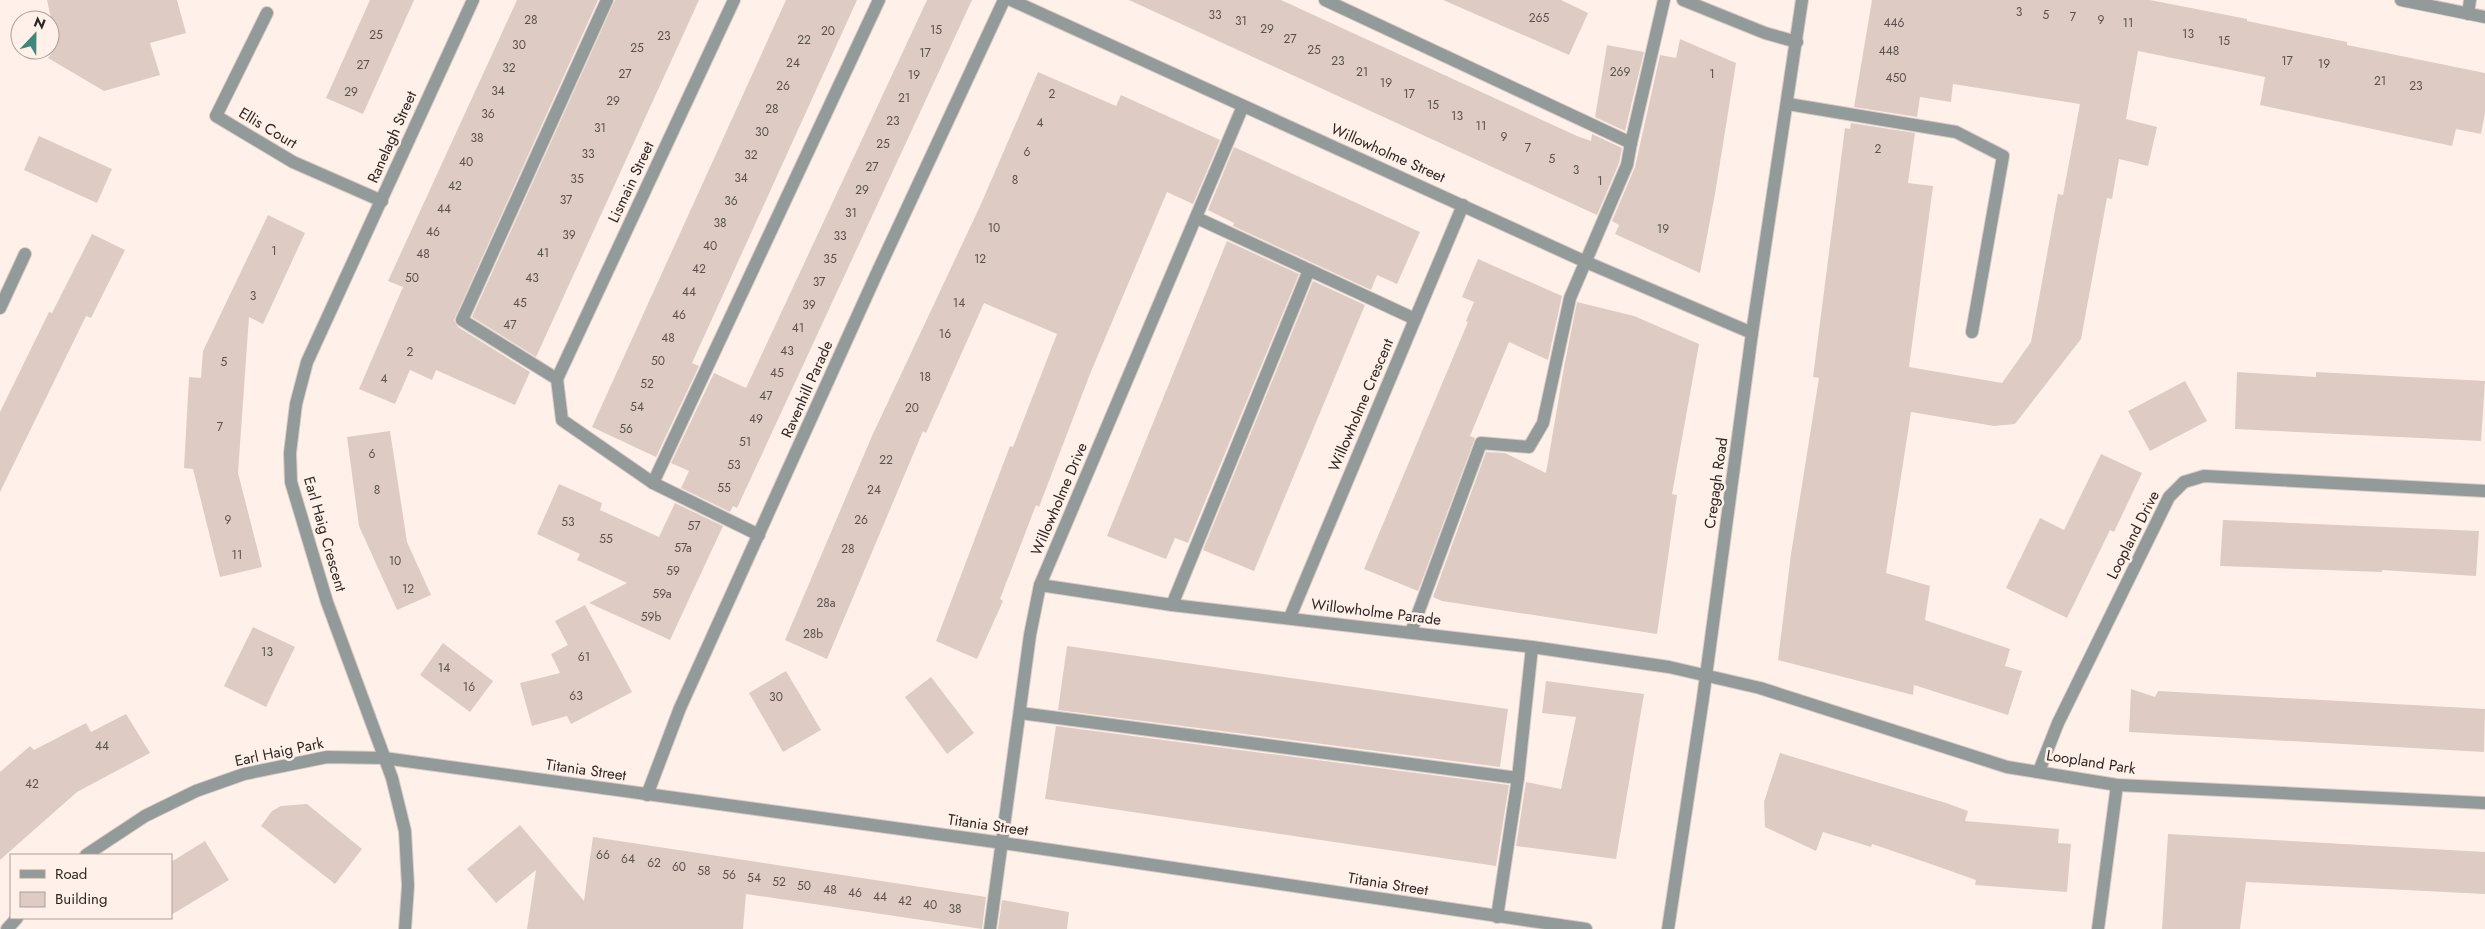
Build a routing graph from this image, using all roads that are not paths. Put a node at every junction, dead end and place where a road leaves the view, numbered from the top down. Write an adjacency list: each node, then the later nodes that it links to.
1 (473, 0): 20 (street, Ranelagh Street)
2 (607, 0): 31 (street)
3 (734, 0): 31 (street, Lismain Street)
4 (879, 0): 32 (street)
5 (1004, 0): 34 (street, Ravenhill Parade)
6 (1011, 0): 18 (street, Willowholme Street)
7 (1325, 0): 19 (street)
8 (1664, 0): 19 (street)
9 (1683, 0): 16 (street)
10 (1802, 0): 16 (street, Cregagh Road)
11 (2401, 0): 14 (street)
12 (2470, 0): 14 (street)
13 (267, 13): 20 (street, Ellis Court)
14 (2468, 14): 15 (street)
15 (2485, 17)
16 (1797, 42): 17 (street, Cregagh Road)
17 (1788, 104): 29 (street, Cregagh Road); 30 (street)
18 (1243, 106): 21 (street, Willowholme Street); 22 (street, Willowholme Drive)
19 (1632, 143): 24 (street)
20 (382, 200): 26 (street, Ranelagh Street)
21 (1463, 205): 24 (street, Willowholme Street); 28 (street, Willowholme Crescent)
22 (1197, 218): 25 (street); 35 (street, Willowholme Drive)
23 (25, 254): 27 (street)
24 (1586, 262): 29 (street, Willowholme Street); 38 (street)
25 (1309, 270): 28 (street); 36 (street)
26 (341, 288): 42 (street, Earl Haig Crescent)
27 (0, 308)
28 (1415, 319): 37 (street, Willowholme Crescent)
29 (1752, 332): 40 (street, Cregagh Road)
30 (1972, 332)
31 (557, 378): 32 (street)
32 (653, 483): 34 (street)
33 (2485, 491): 43 (street, Loopland Drive)
34 (759, 535): 46 (street, Ravenhill Parade)
35 (1040, 585): 36 (street, Willowholme Parade); 41 (street, Willowholme Drive)
36 (1172, 604): 37 (street, Willowholme Parade)
37 (1290, 617): 38 (street, Willowholme Parade)
38 (1412, 632): 39 (street, Willowholme Parade)
39 (1532, 647): 40 (street, Willowholme Parade); 44 (street)
40 (1706, 675): 43 (street, Loopland Park); 56 (street, Cregagh Road)
41 (1020, 713): 44 (street); 48 (street, Willowholme Drive)
42 (384, 758): 46 (street, Titania Street); 49 (street, Earl Haig Park); 53 (street)
43 (2039, 771): 45 (street, Loopland Park)
44 (1518, 778): 50 (street)
45 (2117, 785): 47 (street, Loopland Park); 57 (street)
46 (647, 795): 48 (street, Titania Street)
47 (2485, 803)
48 (1003, 843): 50 (street, Titania Street); 54 (street, Willowholme Drive)
49 (88, 854)
50 (1498, 916): 55 (street, Titania Street)
51 (16, 919): 52 (street)
52 (7, 929)
53 (405, 929)
54 (990, 929)
55 (1586, 929)
56 (1668, 929)
57 (2098, 929)

